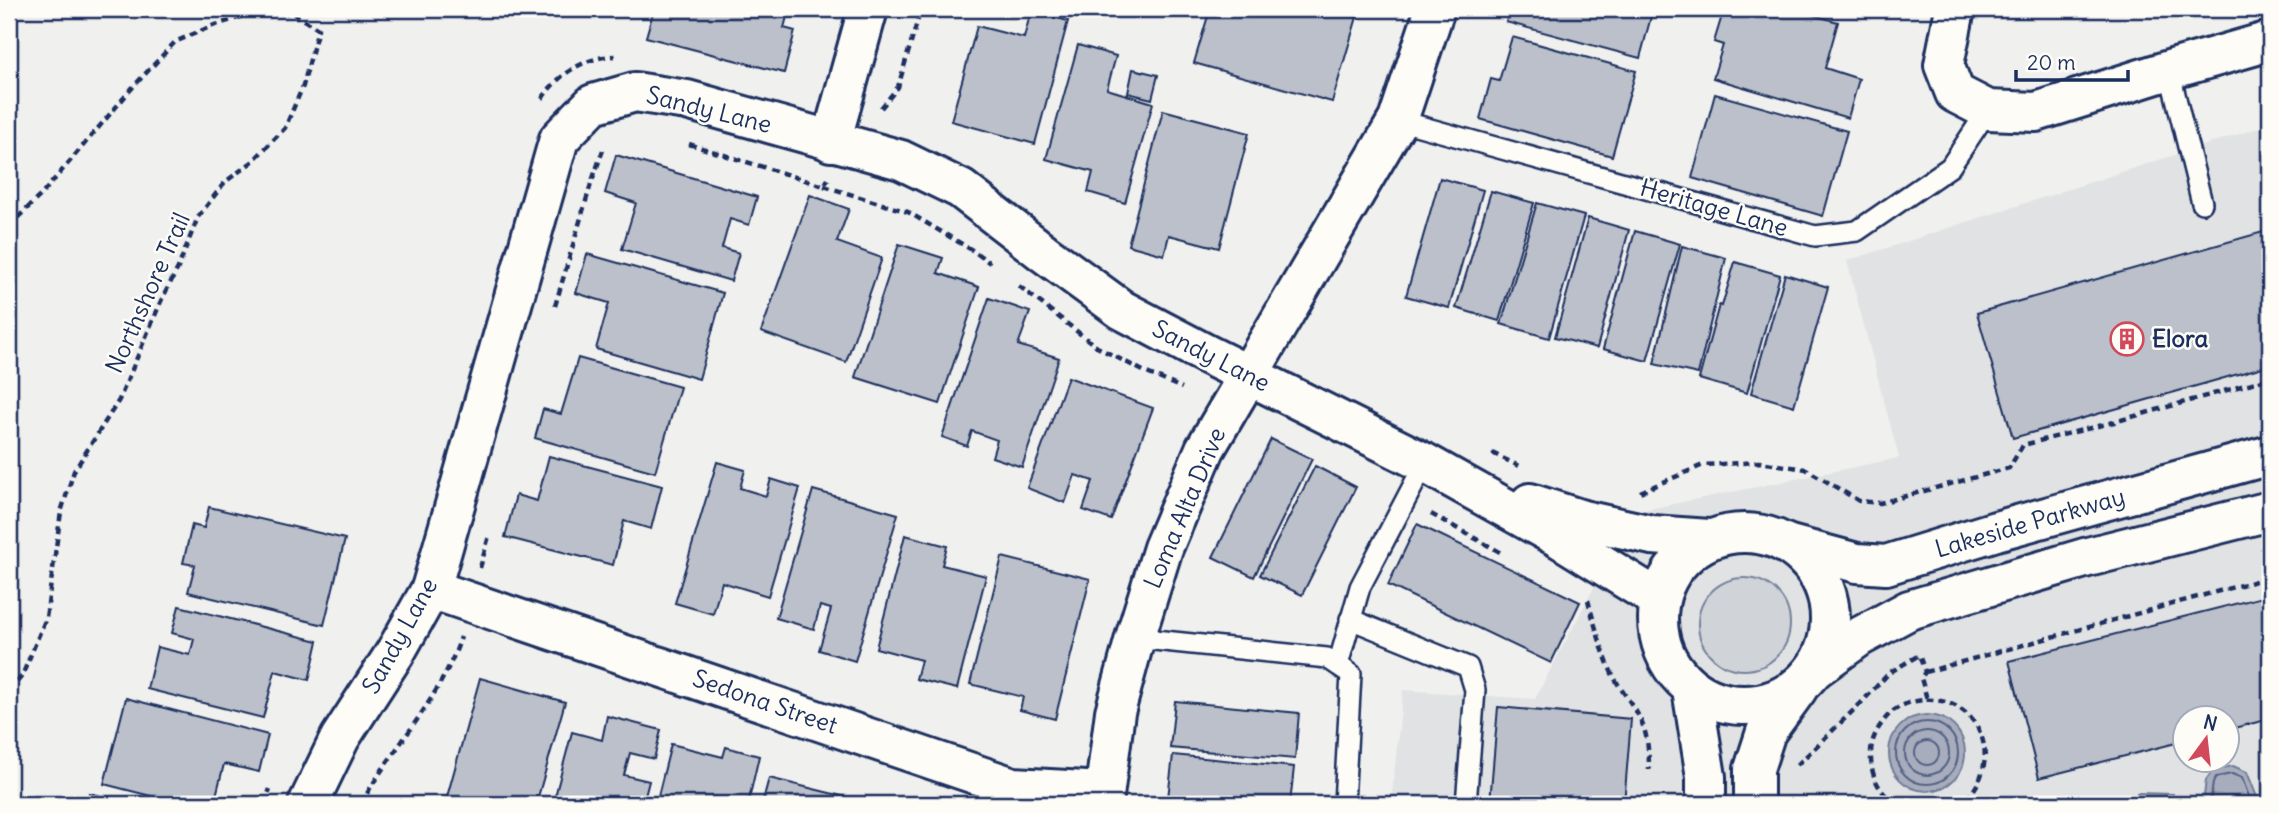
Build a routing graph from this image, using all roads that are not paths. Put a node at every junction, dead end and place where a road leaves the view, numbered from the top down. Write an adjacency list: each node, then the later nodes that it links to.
1 (868, 9): 8 (street)
2 (1435, 9): 7 (street, Loma Alta Drive)
3 (1955, 9): 6 (street)
4 (2270, 41): 5 (street)
5 (2169, 70): 6 (street); 9 (lane)
6 (1989, 110): 7 (lane, Heritage Lane)
7 (1398, 120): 10 (street, Loma Alta Drive)
8 (841, 144): 10 (street, Sandy Lane); 17 (street, Sandy Lane)
9 (2202, 203)
10 (1249, 375): 12 (street, Sandy Lane); 20 (street, Loma Alta Drive)
11 (2270, 455): 16 (street, Lakeside Parkway)
12 (1425, 463): 13 (street, Sandy Lane); 19 (lane)
13 (1458, 481): 15 (street, Sandy Lane); 18 (street, Sandy Lane)
14 (2270, 512): 22 (street, Lakeside Parkway)
15 (1709, 539): 16 (street); 18 (street)
16 (1789, 544): 22 (street)
17 (431, 589): 24 (street, Sedona Street); 25 (street, Sandy Lane)
18 (1658, 599): 23 (street)
19 (1350, 619): 21 (lane); 27 (lane)
20 (1135, 638): 21 (lane); 24 (street, Loma Alta Drive)
21 (1338, 665): 26 (lane)
22 (1807, 678): 23 (street); 29 (street, Lakeside Parkway)
23 (1692, 690): 28 (street)
24 (1104, 798)
25 (308, 804)
26 (1344, 804)
27 (1466, 804)
28 (1706, 804)
29 (1754, 804)

